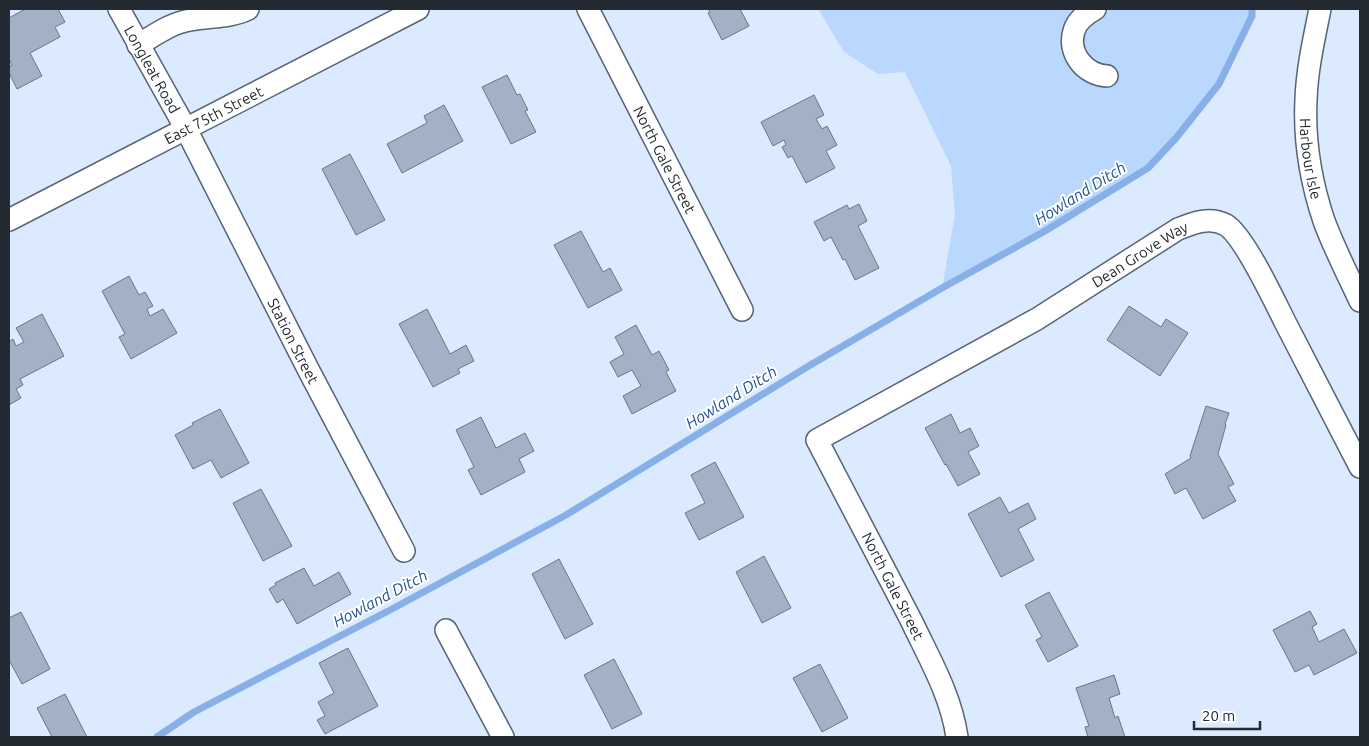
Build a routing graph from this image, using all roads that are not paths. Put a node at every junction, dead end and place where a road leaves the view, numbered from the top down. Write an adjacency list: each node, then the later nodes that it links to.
1 (119, 9): 7 (street, Longleat Road)
2 (248, 9): 7 (street)
3 (418, 9): 9 (street, East 75th Street)
4 (588, 9): 12 (street, North Gale Street)
5 (1095, 9): 8 (street)
6 (1320, 9): 11 (street, Harbour Isle)
7 (138, 45): 9 (street, Longleat Road)
8 (1107, 76)
9 (186, 129): 10 (street, East 75th Street); 15 (street, Station Street)
10 (9, 220)
11 (1360, 301)
12 (742, 310)
13 (817, 440): 14 (street, Dean Grove Way); 18 (street, North Gale Street)
14 (1360, 467)
15 (404, 551)
16 (446, 630): 17 (street)
17 (503, 737)
18 (957, 737)

